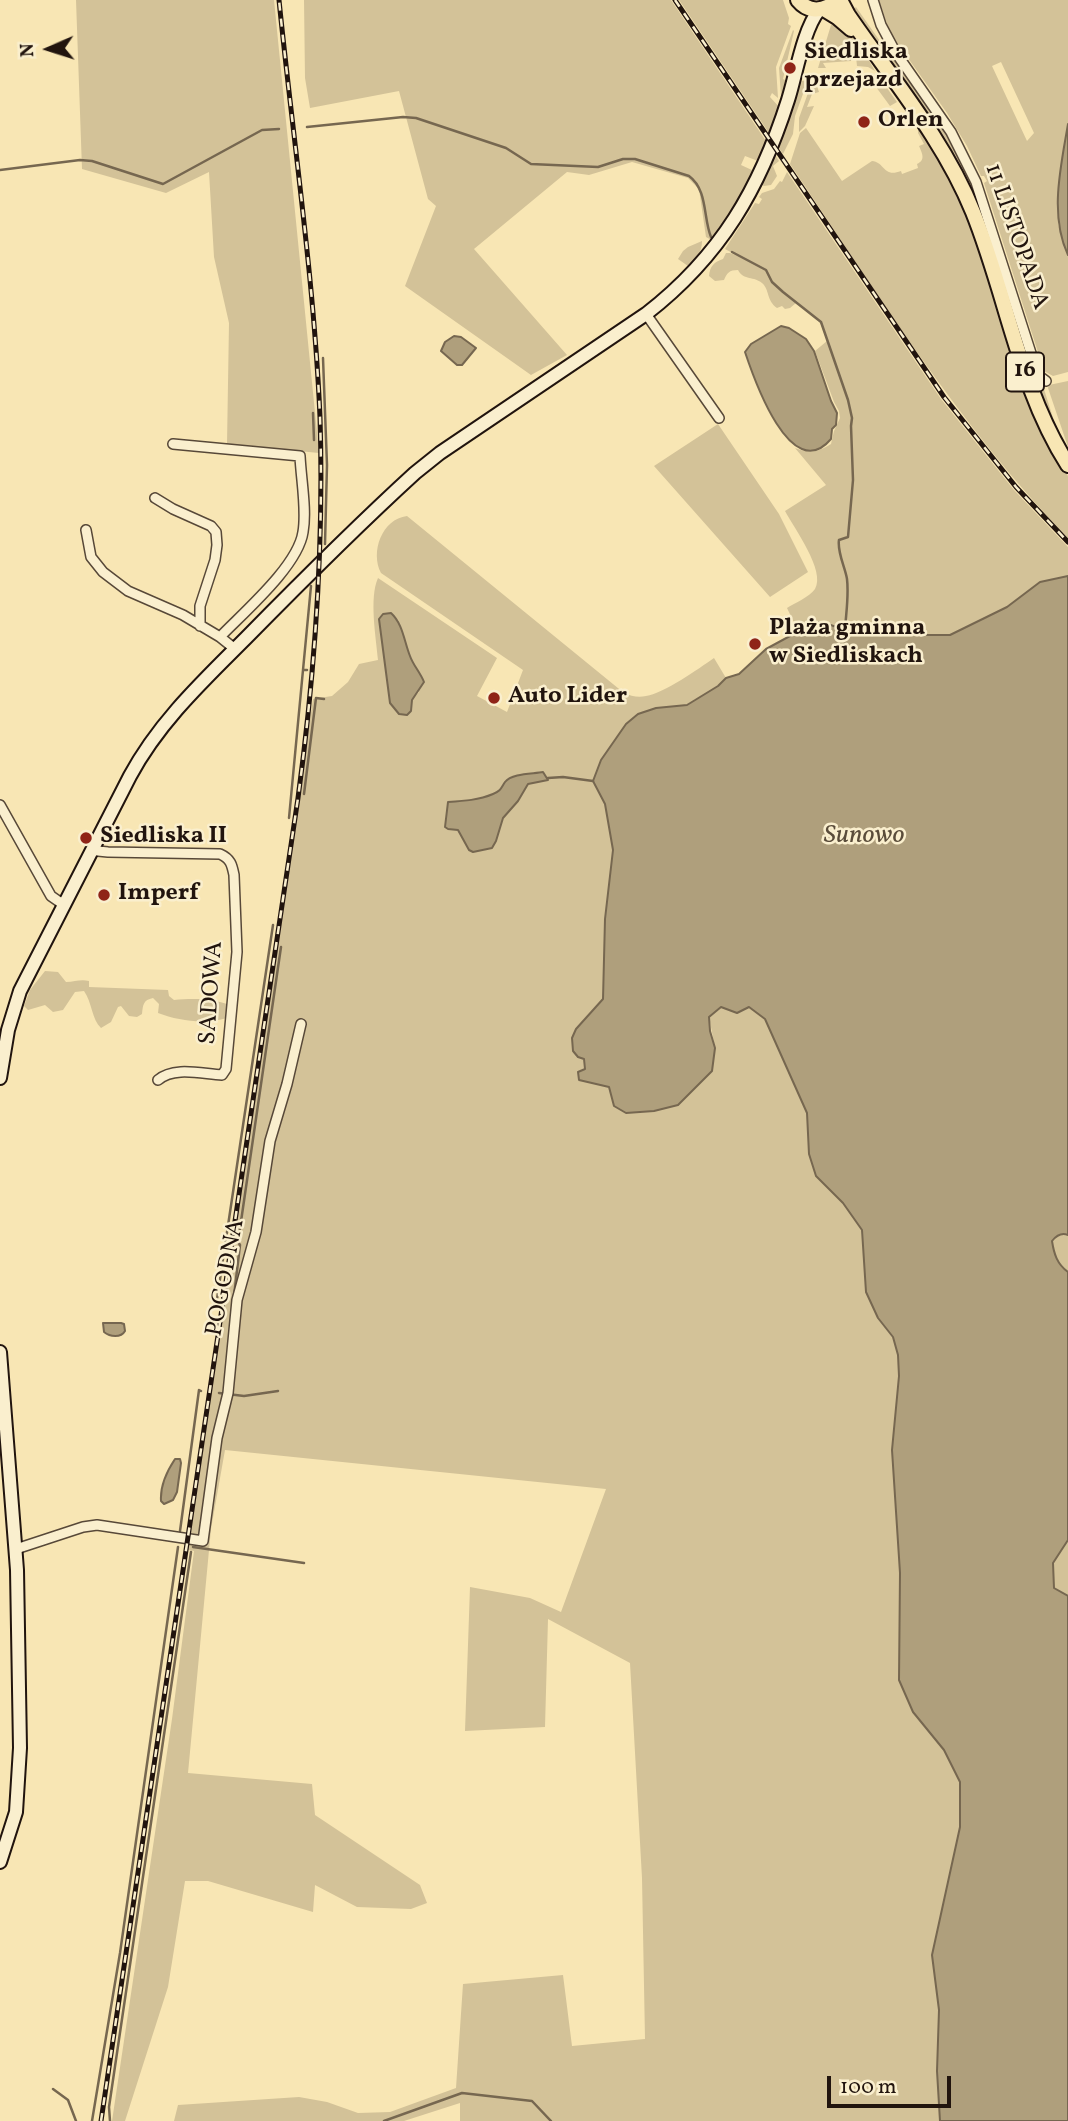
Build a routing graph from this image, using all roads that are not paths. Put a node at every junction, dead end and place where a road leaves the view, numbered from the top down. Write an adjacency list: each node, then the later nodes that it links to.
1 (873, 0): 6 (street, 11 LISTOPADA)
2 (800, 2): 3 (main road, 16); 4 (main road)
3 (830, 5): 4 (main road); 9 (main road, 16)
4 (797, 69): 5 (main road)
5 (646, 314): 7 (street); 14 (main road)
6 (1046, 381)
7 (719, 418)
8 (173, 444): 13 (street)
9 (1068, 465)
10 (155, 498): 12 (street)
11 (86, 530): 12 (street)
12 (200, 626): 13 (street)
13 (220, 637): 14 (street)
14 (235, 649): 16 (main road)
15 (0, 806): 17 (street)
16 (94, 847): 17 (main road); 20 (street, SADOWA)
17 (64, 905): 19 (main road)
18 (300, 1024): 24 (street, POGODNA)
19 (0, 1078)
20 (158, 1080)
21 (0, 1352): 22 (main road)
22 (4, 1454): 23 (main road)
23 (5, 1484): 24 (main road)
24 (16, 1549): 25 (main road)
25 (0, 1862)

